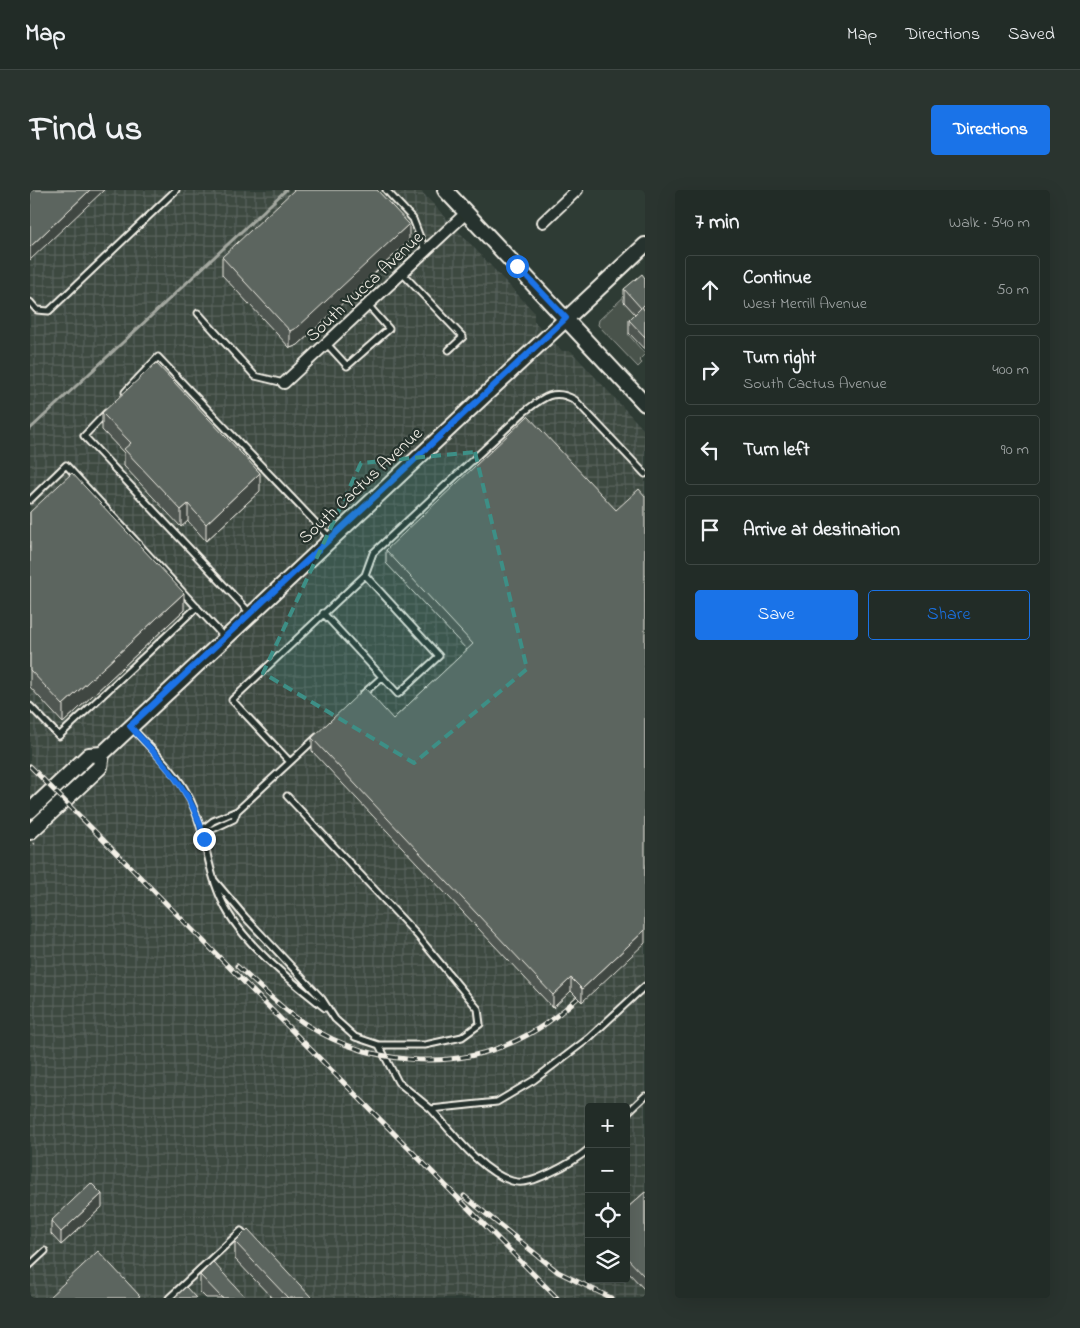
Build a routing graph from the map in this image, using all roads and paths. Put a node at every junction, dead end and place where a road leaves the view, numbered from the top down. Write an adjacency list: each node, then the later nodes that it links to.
1 (176, 190): 10 (lane)
2 (386, 190): 8 (lane)
3 (445, 190): 5 (main road)
4 (578, 190): 6 (street)
5 (466, 213): 8 (street, South Yucca Avenue); 13 (main road)
6 (544, 222)
7 (645, 245): 13 (main road, South Cactus Avenue)
8 (425, 251): 9 (street, South Yucca Avenue)
9 (402, 273): 11 (street, South Yucca Avenue); 15 (lane)
10 (30, 302)
11 (368, 305): 14 (street, South Yucca Avenue); 14 (lane)
12 (198, 313): 16 (lane)
13 (566, 318): 18 (main road); 22 (main road, South Cactus Avenue)
14 (326, 343): 16 (street, South Yucca Avenue)
15 (449, 350)
16 (284, 383)
17 (122, 396): 22 (lane)
18 (645, 404)
19 (109, 409): 25 (lane)
20 (645, 474): 23 (lane)
21 (30, 500): 24 (lane)
22 (331, 538): 25 (main road, South Cactus Avenue)
23 (364, 575): 26 (lane); 28 (lane)
24 (197, 607): 27 (lane); 30 (lane)
25 (251, 613): 27 (main road, South Cactus Avenue)
26 (323, 613): 28 (lane); 34 (lane)
27 (224, 638): 31 (main road, South Cactus Avenue)
28 (382, 677): 29 (lane)
29 (361, 696)
30 (30, 706)
31 (130, 726): 33 (main road, South Cactus Avenue); 37 (lane)
32 (325, 730): 34 (lane)
33 (102, 754): 36 (main road, South Cactus Avenue); 38 (main road, South Cactus Avenue)
34 (290, 762): 37 (lane)
35 (287, 796): 42 (lane)
36 (30, 811)
37 (202, 830): 39 (lane)
38 (30, 832)
39 (214, 880): 41 (lane); 41 (lane)
40 (645, 986): 44 (lane)
41 (328, 1010): 42 (lane)
42 (379, 1045): 44 (lane)
43 (645, 1096): 45 (lane)
44 (431, 1109): 46 (lane)
45 (630, 1110)
46 (585, 1152)
47 (254, 1244): 50 (lane)
48 (45, 1251): 49 (lane)
49 (30, 1265)
50 (169, 1298)

